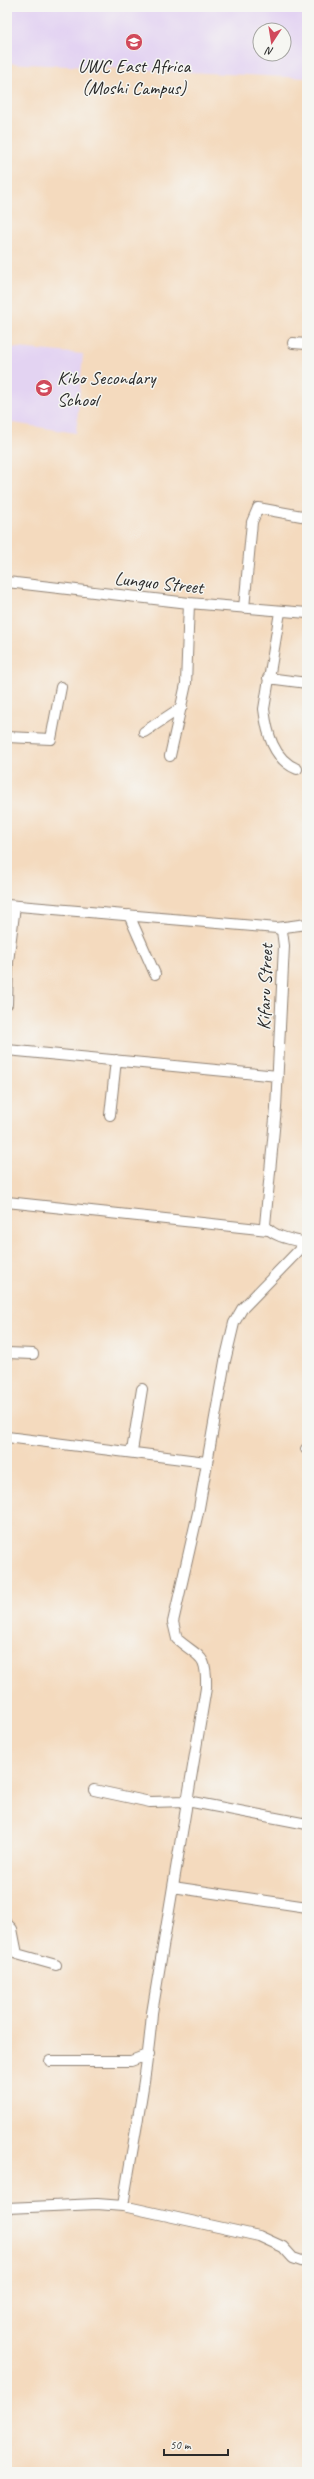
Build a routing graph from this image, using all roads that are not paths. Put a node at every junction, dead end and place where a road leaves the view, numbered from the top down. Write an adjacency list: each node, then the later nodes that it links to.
1 (293, 343): 2 (street)
2 (307, 344)
3 (307, 517): 6 (street)
4 (7, 582): 5 (street, Lunguo Street)
5 (189, 603): 6 (street, Lunguo Street); 12 (street)
6 (244, 608): 7 (street, Lunguo Street)
7 (280, 612): 8 (street, Lunguo Street); 9 (street)
8 (307, 613)
9 (268, 678): 10 (street); 16 (street)
10 (307, 683)
11 (61, 687): 14 (street)
12 (182, 707): 13 (street); 15 (street)
13 (144, 732)
14 (7, 737)
15 (170, 756)
16 (297, 769)
17 (11, 905): 18 (street, Kifaru Street); 22 (street)
18 (129, 915): 20 (street, Kifaru Street); 21 (street)
19 (307, 924): 20 (street)
20 (277, 928): 25 (street, Kifaru Street)
21 (155, 974)
22 (7, 1004)
23 (7, 1050): 24 (street)
24 (116, 1060): 25 (street); 26 (street)
25 (278, 1076): 28 (street, Kifaru Street)
26 (110, 1115)
27 (7, 1202): 28 (street)
28 (268, 1230): 29 (street)
29 (307, 1243): 35 (street)
30 (7, 1353): 31 (street)
31 (33, 1354)
32 (142, 1389): 34 (street)
33 (7, 1437): 34 (street)
34 (132, 1451): 35 (street)
35 (206, 1462): 37 (street)
36 (94, 1790): 37 (street)
37 (187, 1801): 38 (street); 39 (street)
38 (307, 1824)
39 (173, 1887): 40 (street); 43 (street)
40 (307, 1907)
41 (7, 1924): 42 (street)
42 (56, 1965)
43 (149, 2054): 44 (street); 45 (street)
44 (50, 2061)
45 (123, 2206): 46 (street); 47 (street)
46 (7, 2208)
47 (307, 2263)

